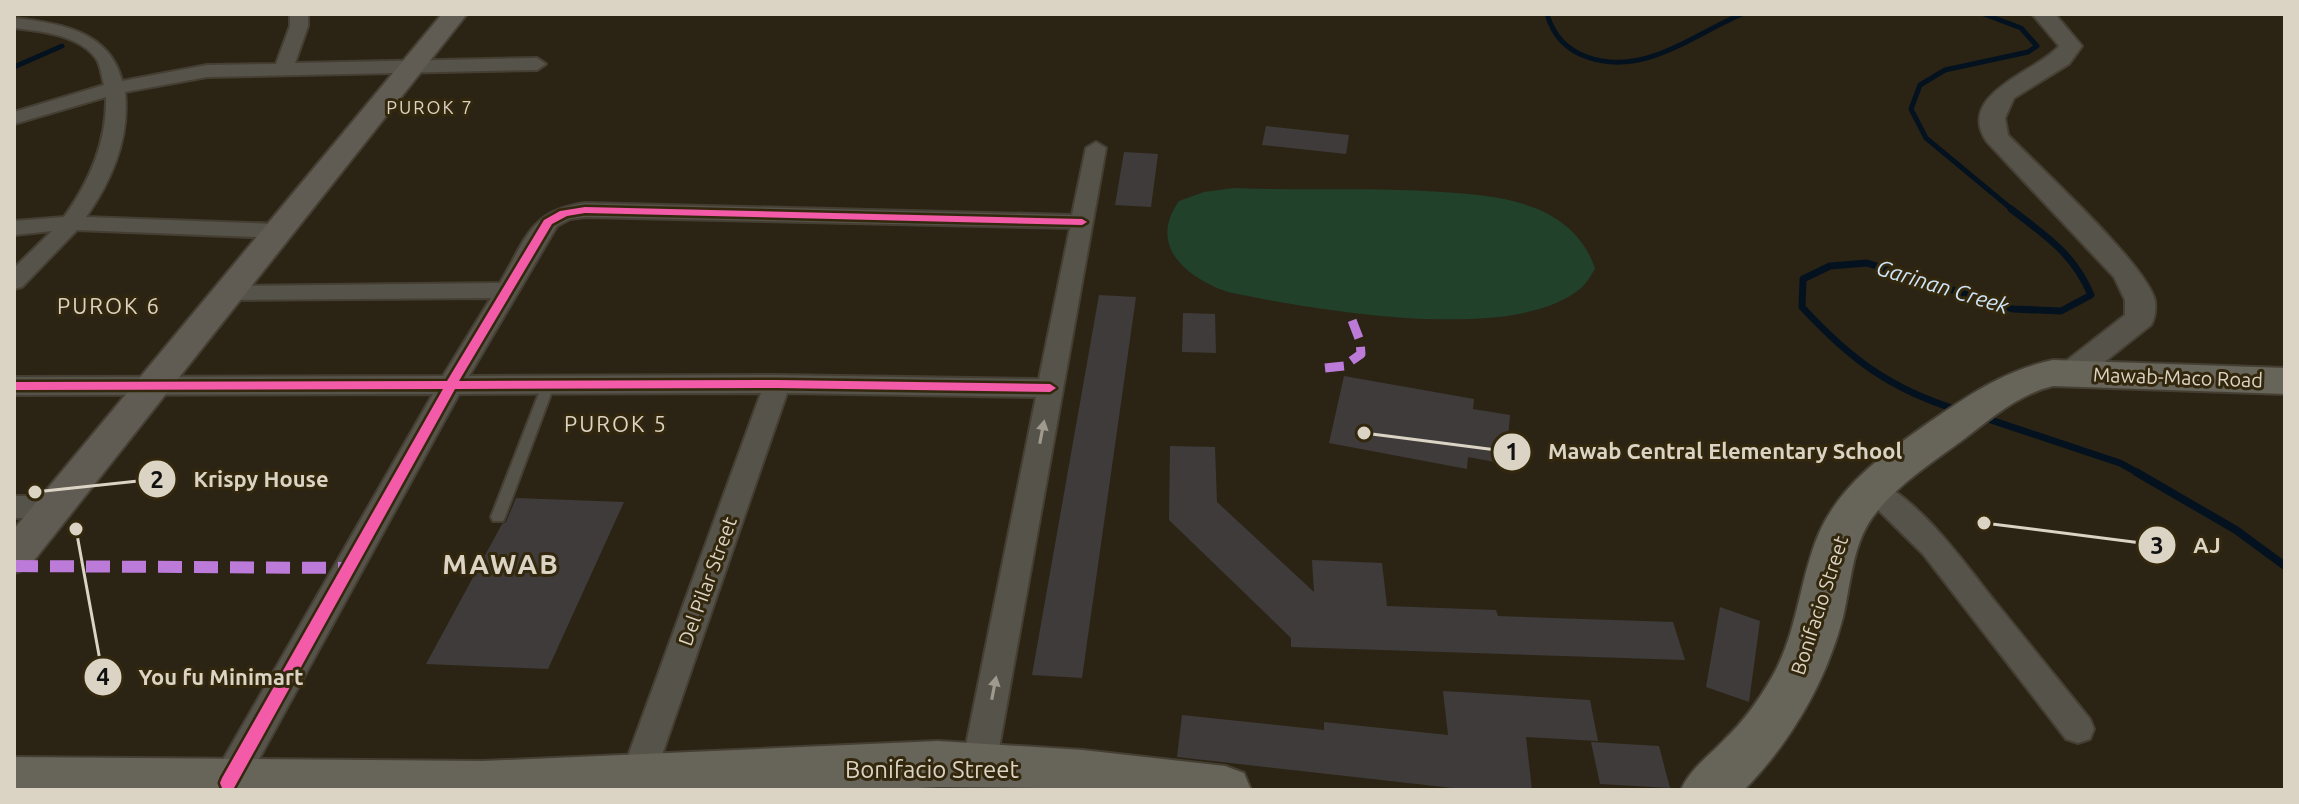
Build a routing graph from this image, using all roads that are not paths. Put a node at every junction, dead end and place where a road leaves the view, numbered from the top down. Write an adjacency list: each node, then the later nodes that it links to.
1 (299, 14): 7 (street)
2 (455, 14): 6 (main road)
3 (2043, 14): 18 (street)
4 (14, 23): 8 (street)
5 (537, 64): 6 (street)
6 (415, 65): 7 (street); 14 (main road)
7 (284, 68): 8 (street)
8 (115, 88): 9 (street); 12 (street)
9 (14, 118)
10 (1096, 148): 11 (street)
11 (1082, 222): 16 (street); 25 (street)
12 (70, 223): 13 (street); 14 (street); 15 (street)
13 (14, 228)
14 (278, 231): 17 (main road)
15 (14, 282)
16 (508, 290): 17 (street); 20 (street)
17 (227, 293): 24 (main road)
18 (2072, 372): 19 (main road, Mawab-Maco Road); 26 (main road, Bonifacio Street)
19 (2285, 381)
20 (452, 383): 21 (street); 24 (street); 35 (street)
21 (549, 383): 22 (street); 29 (lane)
22 (777, 384): 25 (street); 33 (street, Del Pilar Street)
23 (14, 386): 24 (street)
24 (152, 386): 28 (main road)
25 (1050, 388): 32 (street, one-way to 25)
26 (1872, 490): 31 (street); 38 (main road, Bonifacio Street)
27 (14, 507): 28 (street)
28 (54, 507): 30 (main road)
29 (498, 517)
30 (14, 557)
31 (2078, 729)
32 (949, 773): 33 (main road, Bonifacio Street); 37 (main road, Bonifacio Street)
33 (637, 778): 36 (main road, Bonifacio Street)
34 (14, 781): 35 (main road, Bonifacio Street)
35 (228, 783): 36 (main road, Bonifacio Street)
36 (482, 788)
37 (1225, 790)
38 (1707, 790)

